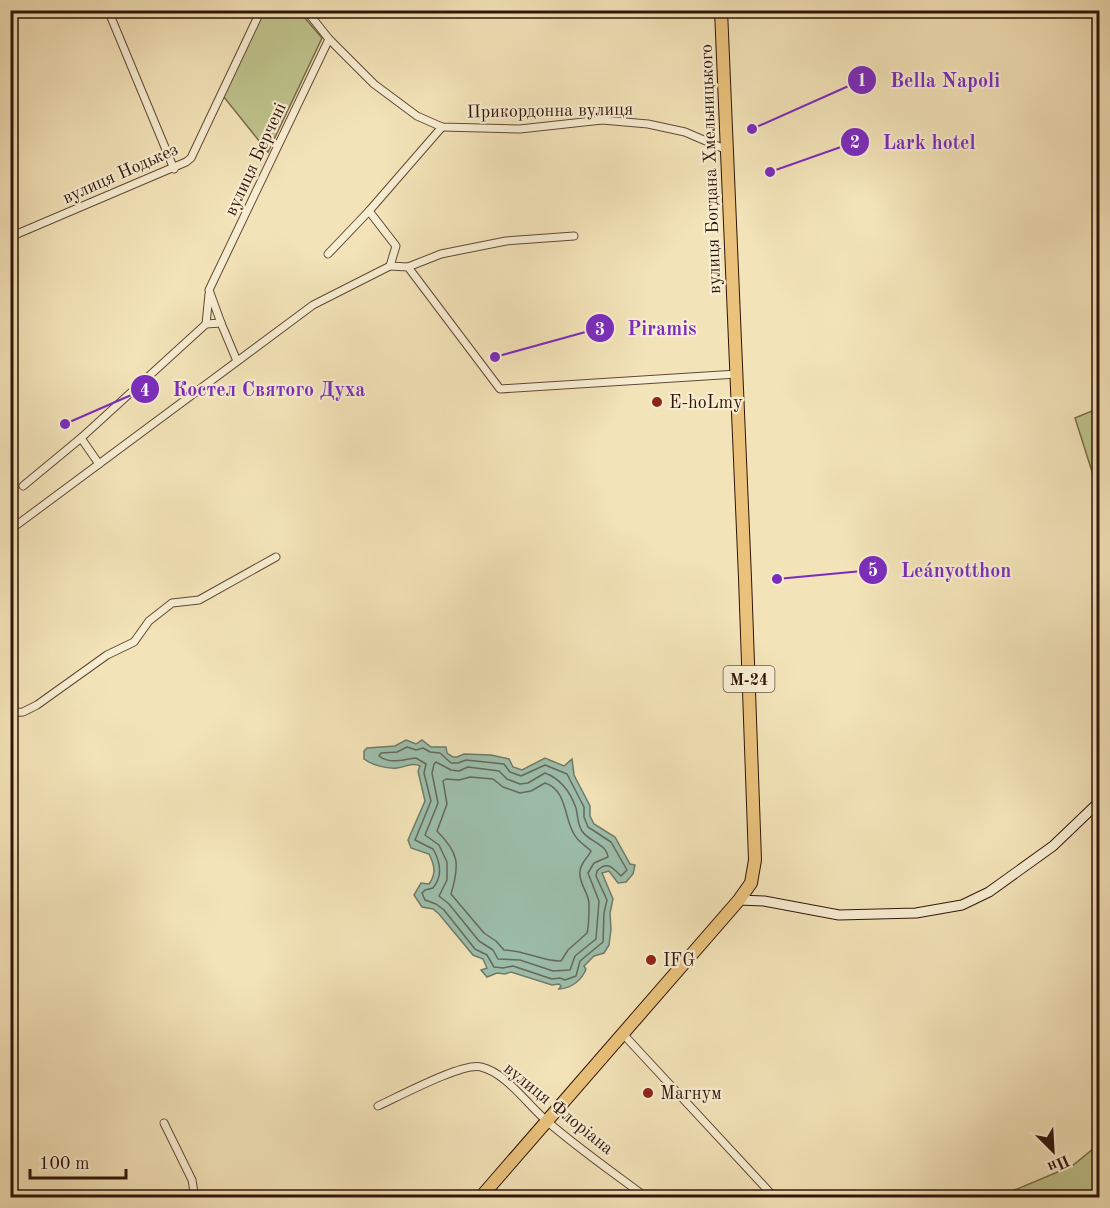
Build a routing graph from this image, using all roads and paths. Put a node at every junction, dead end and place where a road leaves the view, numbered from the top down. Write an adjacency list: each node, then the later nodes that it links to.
1 (108, 10): 8 (street)
2 (261, 10): 8 (street, вулиця Нодькез)
3 (306, 10): 5 (street, Прикордонна вулиця)
4 (721, 10): 7 (highway, вулиця Богдана Хмельницького / М-24)
5 (328, 39): 6 (street, Прикордонна вулиця); 15 (street, вулиця Берчені)
6 (442, 127): 7 (street, Прикордонна вулиця); 9 (street)
7 (727, 150): 19 (highway, вулиця Богдана Хмельницького / М-24)
8 (174, 169): 11 (street, вулиця Нодькез)
9 (369, 211): 12 (street); 13 (street)
10 (574, 236): 14 (street)
11 (10, 237)
12 (328, 254)
13 (390, 266): 14 (street); 18 (street)
14 (408, 267): 19 (street)
15 (209, 291): 16 (street); 17 (street, вулиця Берчені)
16 (221, 323): 17 (street); 18 (street)
17 (206, 324): 20 (street)
18 (237, 361): 21 (street)
19 (737, 374): 29 (highway, вулиця Богдана Хмельницького / М-24)
20 (81, 438): 21 (street); 22 (street)
21 (99, 464): 23 (street)
22 (23, 486)
23 (10, 530)
24 (276, 558): 27 (street)
25 (10, 637): 26 (street)
26 (10, 678)
27 (10, 713)
28 (1100, 801): 29 (street)
29 (739, 900): 30 (highway, вулиця Богдана Хмельницького / М-24)
30 (622, 1034): 32 (highway, вулиця Богдана Хмельницького / М-24); 37 (street)
31 (378, 1106): 32 (street, вулиця Флоріана)
32 (546, 1121): 35 (highway, вулиця Богдана Хмельницького / М-24); 36 (street, вулиця Флоріана)
33 (164, 1123): 34 (street)
34 (195, 1197)
35 (480, 1197)
36 (647, 1197)
37 (775, 1197)

